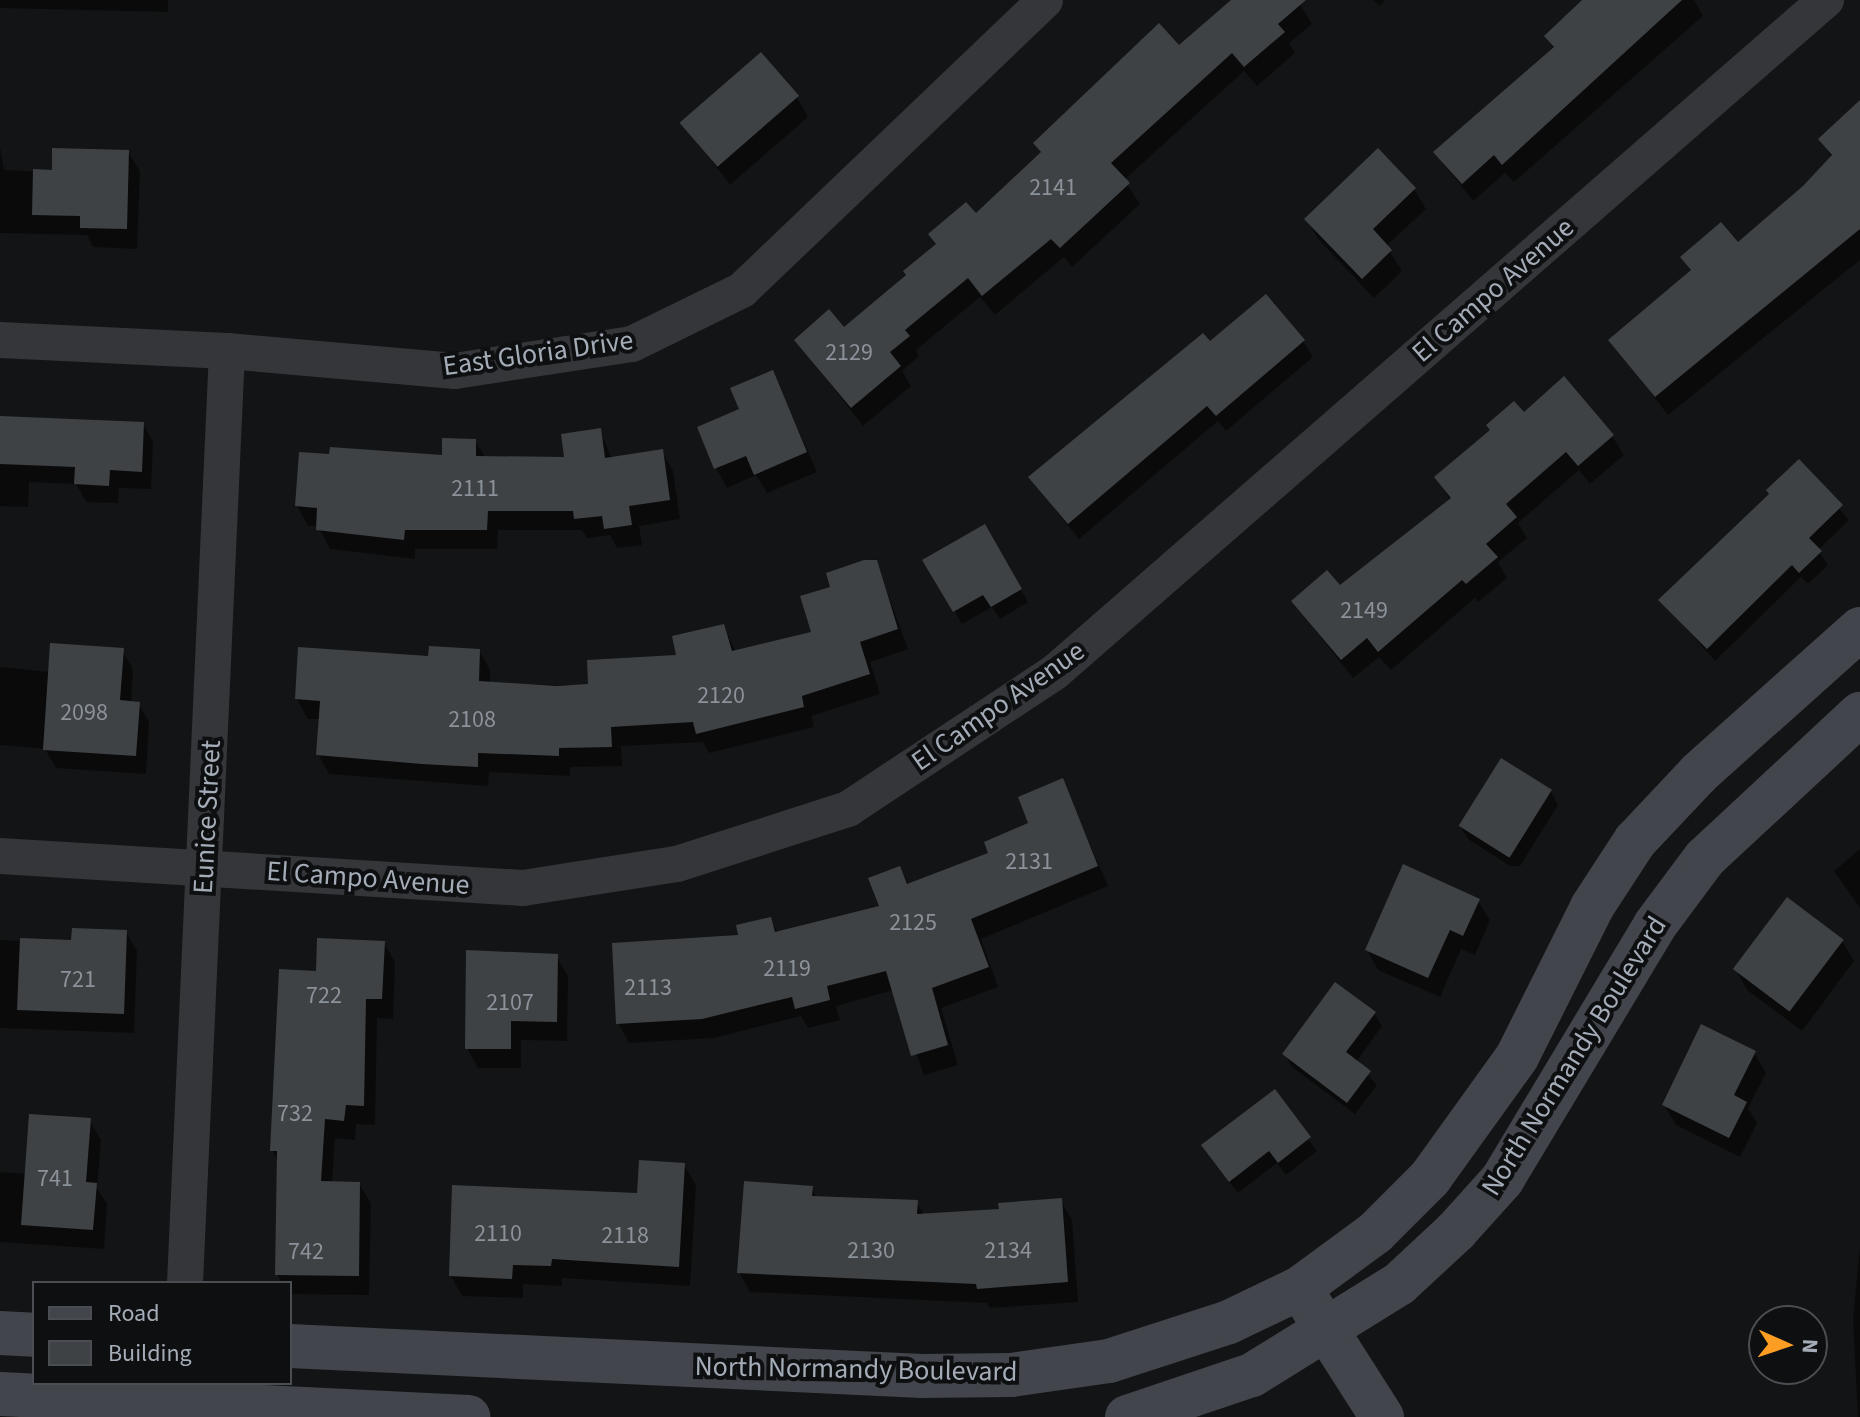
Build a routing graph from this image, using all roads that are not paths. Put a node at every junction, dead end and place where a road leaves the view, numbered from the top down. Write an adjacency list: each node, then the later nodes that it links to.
1 (1826, 0): 8 (street, El Campo Avenue)
2 (1033, 4): 4 (street, East Gloria Drive)
3 (0, 340): 4 (street, East Gloria Drive)
4 (227, 351): 8 (street, Eunice Street)
5 (1860, 629): 10 (street, North Normandy Boulevard)
6 (1860, 714): 11 (street, North Normandy Boulevard)
7 (0, 856): 8 (street, El Campo Avenue)
8 (205, 867): 9 (street, Eunice Street)
9 (185, 1281)
10 (1300, 1288): 11 (street); 14 (street, North Normandy Boulevard)
11 (1326, 1329): 18 (street, North Normandy Boulevard); 19 (street)
12 (0, 1333): 13 (street)
13 (32, 1335)
14 (292, 1346)
15 (0, 1394): 16 (street)
16 (179, 1402): 17 (street)
17 (468, 1417)
18 (1127, 1417)
19 (1382, 1417)

